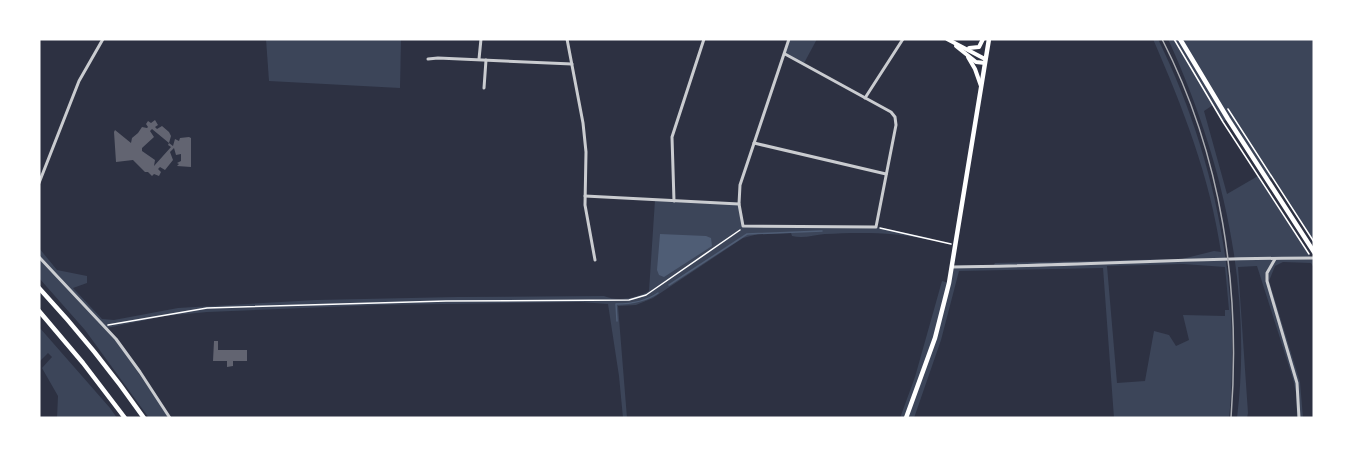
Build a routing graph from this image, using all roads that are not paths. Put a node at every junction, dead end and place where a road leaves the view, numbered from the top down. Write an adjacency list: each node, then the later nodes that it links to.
1 (103, 39): 23 (street)
2 (481, 39): 13 (street)
3 (567, 39): 17 (street)
4 (704, 39): 25 (street)
5 (789, 39): 11 (street)
6 (903, 39): 20 (street)
7 (983, 39): 10 (main road)
8 (988, 39): 16 (main road)
9 (1180, 39): 27 (main road)
10 (949, 40): 12 (main road); 16 (main road)
11 (785, 54): 20 (street); 21 (street)
12 (968, 57): 16 (main road); 18 (main road)
13 (479, 59): 14 (street); 15 (street)
14 (428, 60)
15 (486, 60): 17 (street); 19 (street)
16 (985, 61): 18 (main road)
17 (572, 64): 24 (street)
18 (981, 86): 32 (main road)
19 (484, 88)
20 (865, 98): 22 (street)
21 (754, 143): 22 (street); 26 (street)
22 (886, 174): 26 (street)
23 (39, 183)
24 (585, 196): 25 (street); 31 (street)
25 (674, 201): 26 (street)
26 (739, 204)
27 (1314, 252)
28 (39, 256): 37 (street)
29 (1314, 258): 30 (street)
30 (1275, 259): 32 (street); 39 (street)
31 (595, 260)
32 (952, 267): 38 (main road)
33 (39, 288): 36 (main road)
34 (39, 311): 35 (main road)
35 (125, 418)
36 (144, 418)
37 (170, 418)
38 (906, 418)
39 (1299, 418)

